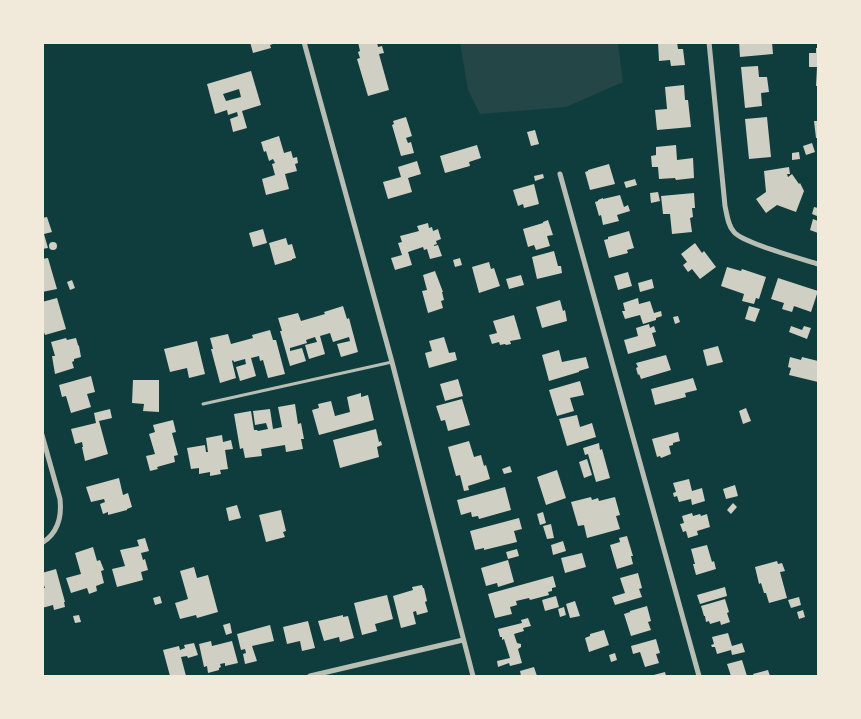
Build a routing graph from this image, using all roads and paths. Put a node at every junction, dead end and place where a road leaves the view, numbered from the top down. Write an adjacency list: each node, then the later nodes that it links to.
1 (304, 42): 5 (street)
2 (710, 42): 4 (street)
3 (560, 174): 13 (street)
4 (818, 264)
5 (392, 362): 6 (lane); 9 (street)
6 (203, 404)
7 (42, 435): 8 (street)
8 (42, 543)
9 (463, 640): 10 (street); 12 (street)
10 (331, 674): 11 (street)
11 (310, 676)
12 (473, 676)
13 (699, 676)

